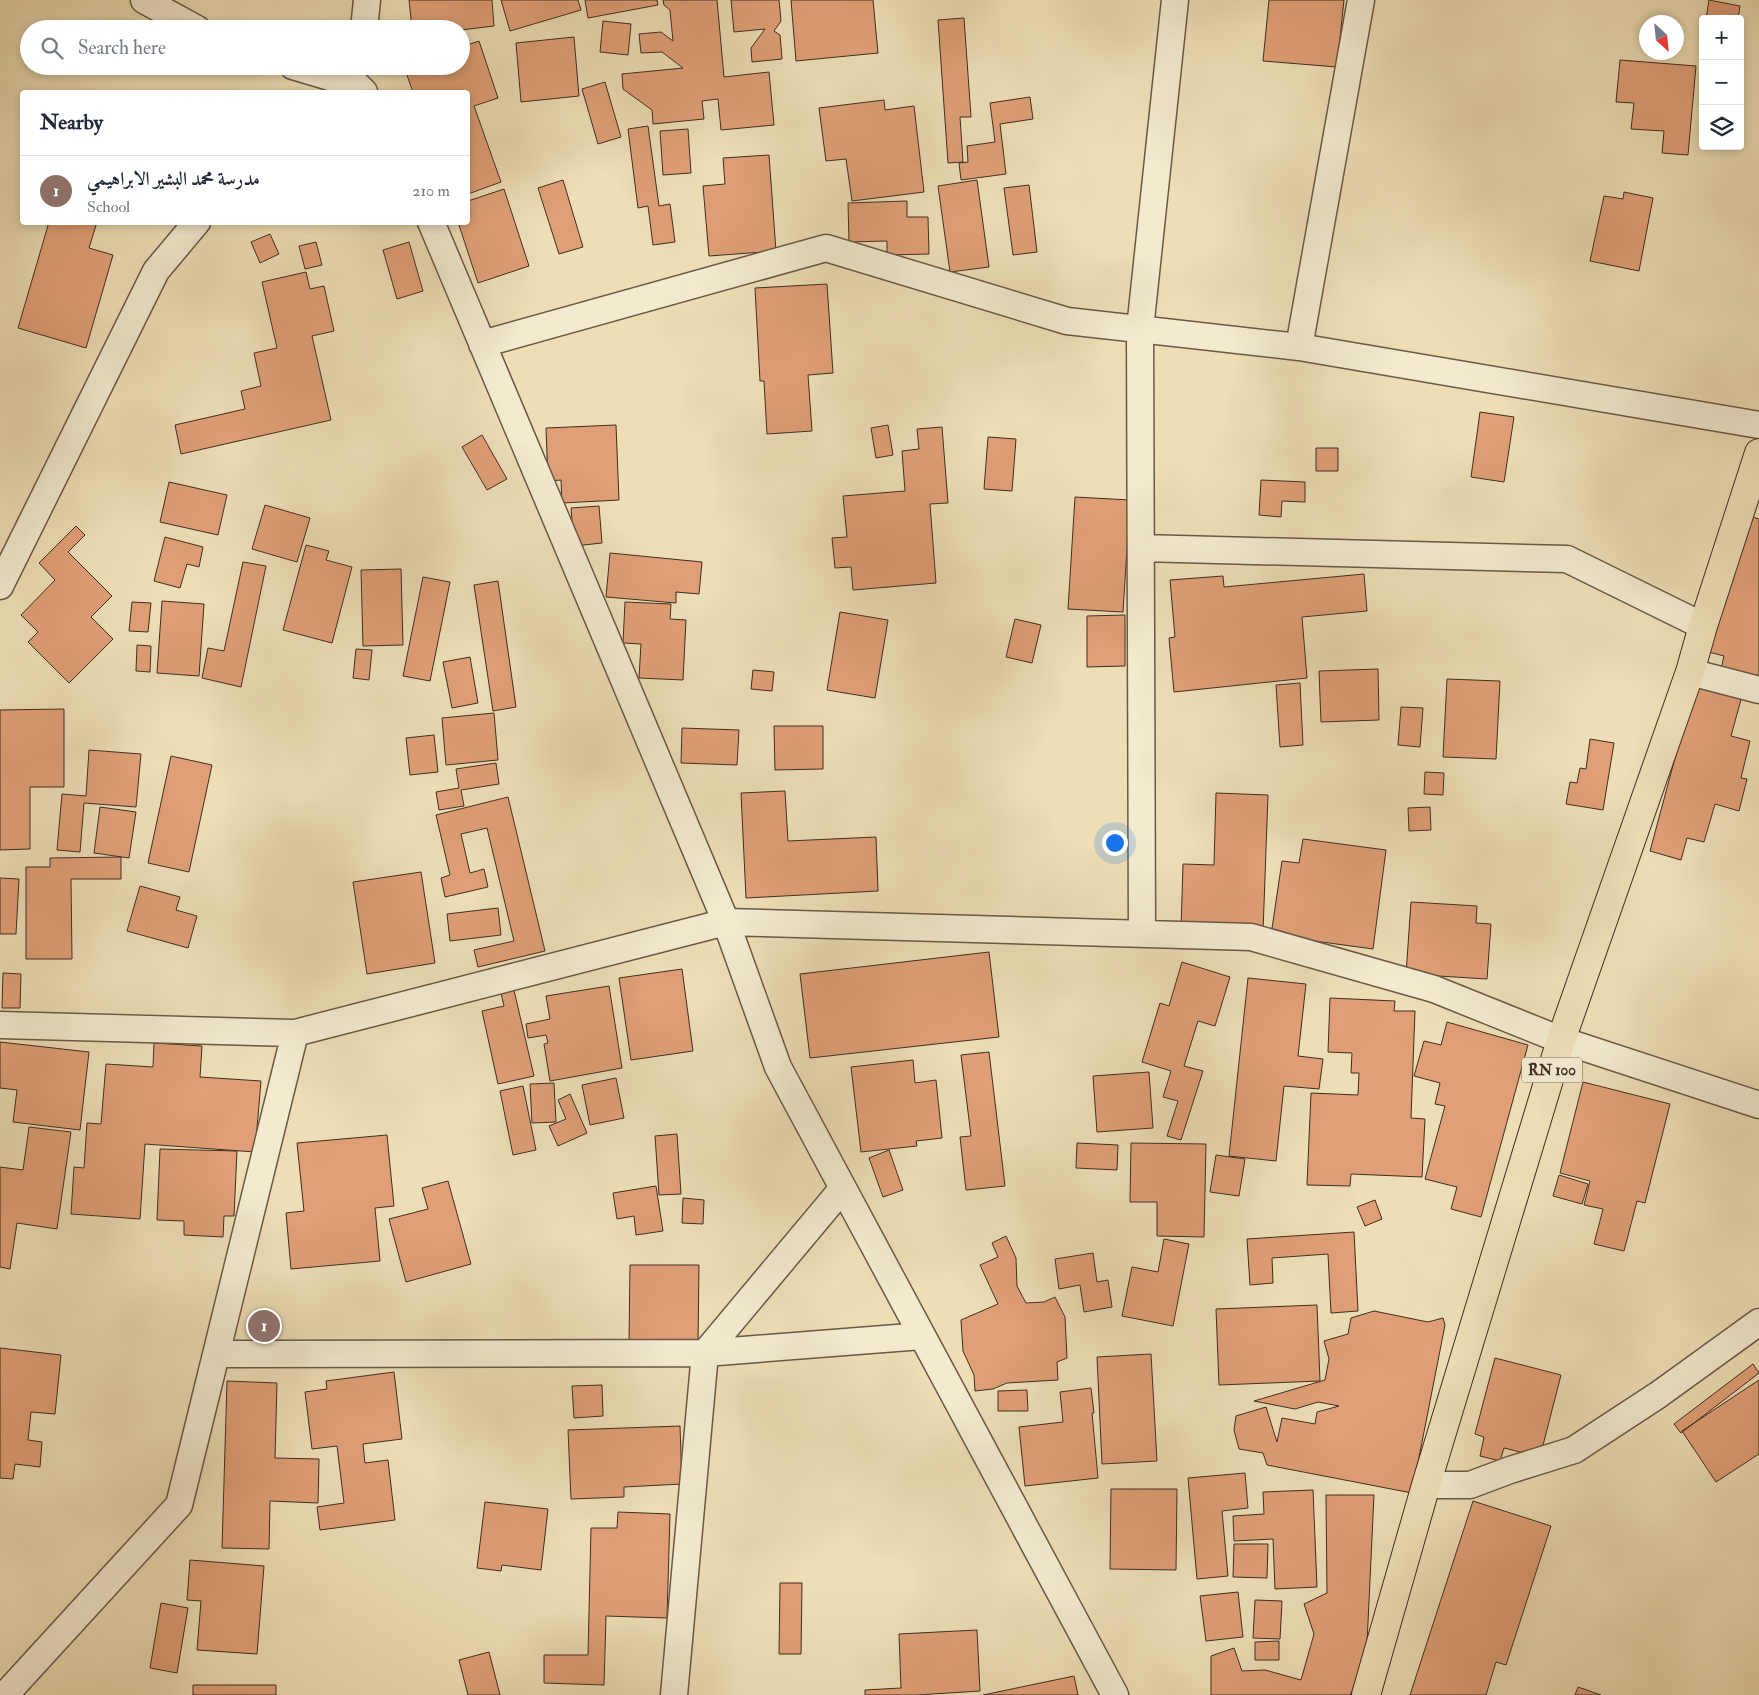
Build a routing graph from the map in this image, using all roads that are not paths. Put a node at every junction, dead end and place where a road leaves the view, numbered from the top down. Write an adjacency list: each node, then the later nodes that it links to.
1 (144, 0): 5 (street)
2 (367, 0): 6 (street)
3 (1175, 0): 11 (street)
4 (1361, 0): 13 (street)
5 (181, 20)
6 (365, 20)
7 (325, 75): 8 (street)
8 (356, 84)
9 (194, 225): 17 (street)
10 (432, 225): 12 (street)
11 (1140, 329): 12 (street); 13 (street); 16 (street)
12 (482, 344): 21 (street)
13 (1299, 347): 14 (street)
14 (1759, 425)
15 (1759, 453): 18 (main road, RN 100)
16 (1141, 548): 18 (street); 22 (street)
17 (0, 586)
18 (1703, 626): 19 (main road, RN 100)
19 (1690, 672): 20 (street); 25 (main road, RN 100)
20 (1759, 690)
21 (726, 922): 22 (street); 24 (street); 27 (street)
22 (1142, 934): 25 (street)
23 (0, 1025): 24 (street)
24 (295, 1033): 31 (street)
25 (1561, 1040): 26 (street); 32 (main road, RN 100)
26 (1759, 1105)
27 (843, 1188): 29 (street); 30 (street)
28 (1759, 1322): 32 (street)
29 (922, 1336): 30 (street); 35 (street)
30 (705, 1353): 31 (street); 34 (street)
31 (216, 1354): 33 (street)
32 (1426, 1485): 36 (main road, RN 100)
33 (6, 1695)
34 (674, 1695)
35 (1115, 1695)
36 (1366, 1695)

